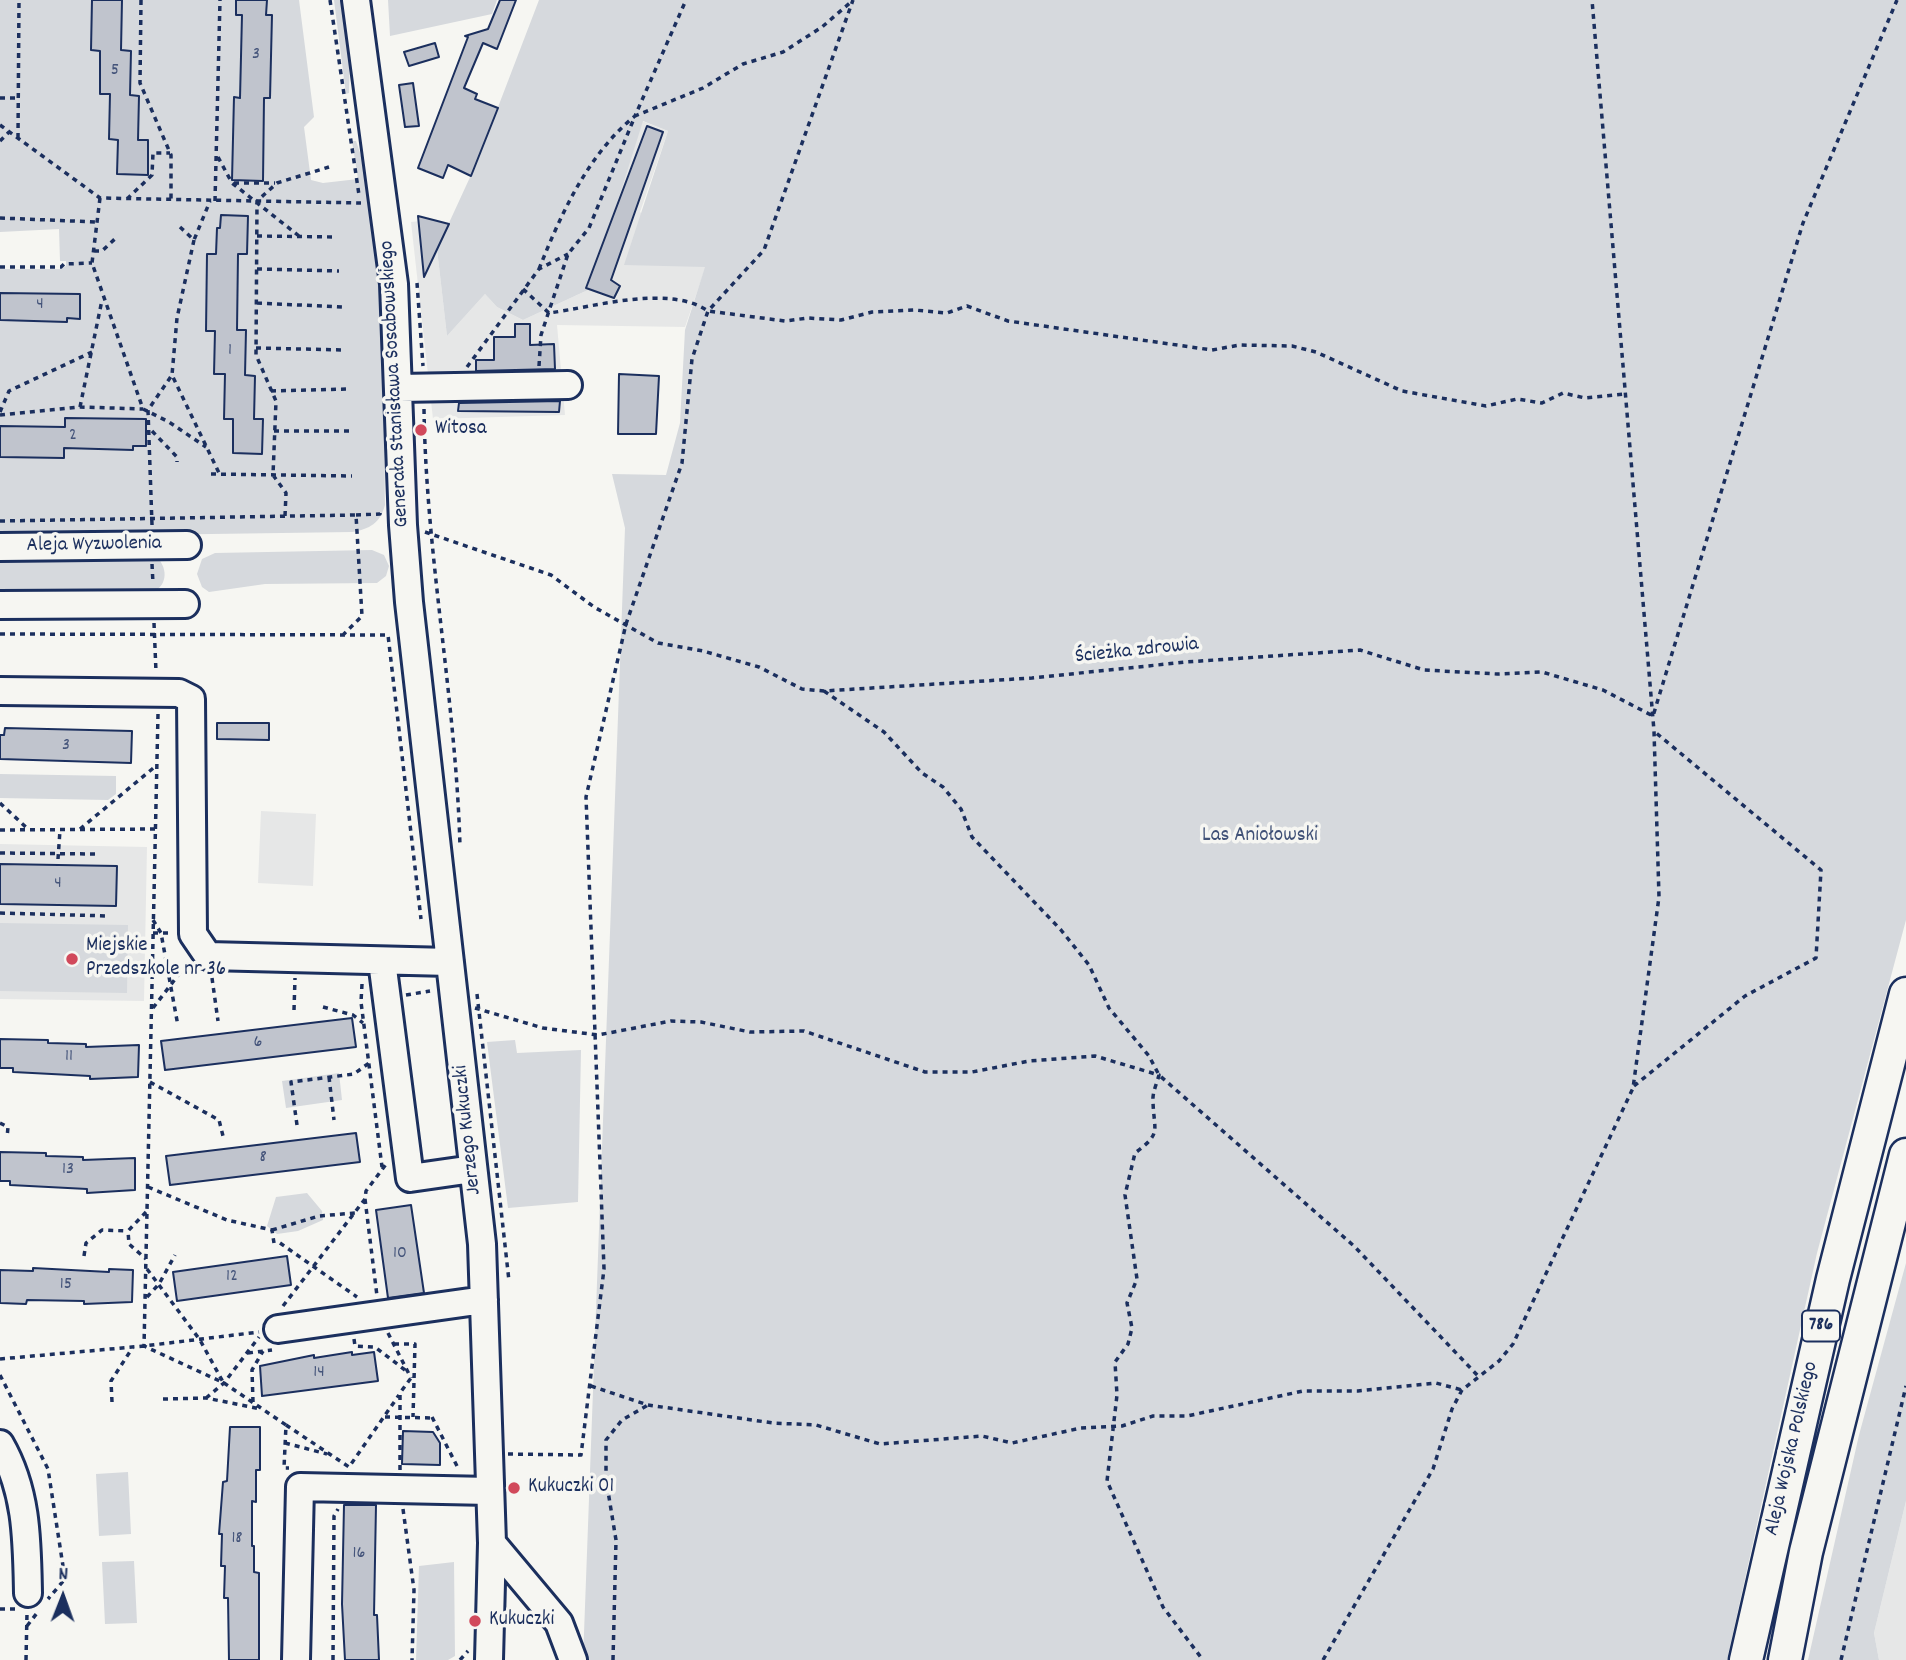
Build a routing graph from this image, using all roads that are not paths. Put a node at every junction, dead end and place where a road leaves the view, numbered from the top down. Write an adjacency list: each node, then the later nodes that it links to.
1 (356, 0): 3 (street, Generała Stanisława Sosabowskiego)
2 (568, 384): 3 (street)
3 (412, 388): 6 (street, Generała Stanisława Sosabowskiego)
4 (187, 545): 5 (street, Aleja Wyzwolenia)
5 (0, 547)
6 (409, 602): 11 (street, Jerzego Kukuczki)
7 (185, 604): 8 (street)
8 (0, 605)
9 (0, 691): 10 (street)
10 (372, 960): 11 (street); 14 (street)
11 (439, 962): 14 (street, Jerzego Kukuczki)
12 (1906, 995): 24 (main road, Aleja Wojska Polskiego / 786)
13 (1906, 1154): 25 (main road, Aleja Wojska Polskiego / 786)
14 (473, 1169): 15 (street, Jerzego Kukuczki)
15 (484, 1300): 16 (street); 18 (street, Jerzego Kukuczki)
16 (279, 1319)
17 (0, 1444): 20 (street)
18 (480, 1491): 19 (street, Jerzego Kukuczki); 21 (street)
19 (492, 1543): 22 (street, Jerzego Kukuczki); 23 (street)
20 (28, 1593)
21 (296, 1660)
22 (489, 1660)
23 (573, 1660)
24 (1746, 1660)
25 (1785, 1660)

